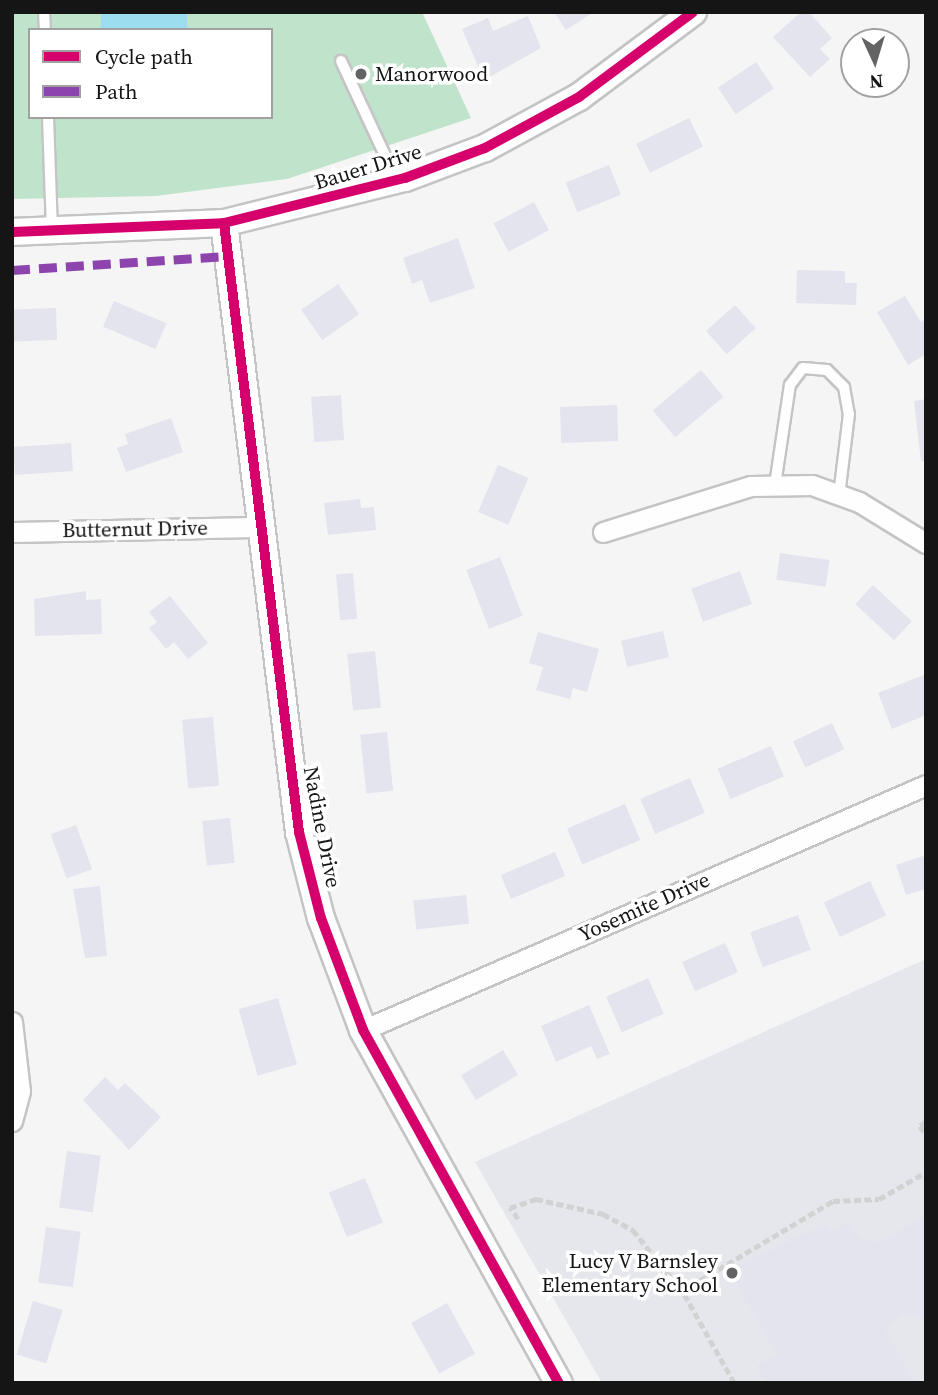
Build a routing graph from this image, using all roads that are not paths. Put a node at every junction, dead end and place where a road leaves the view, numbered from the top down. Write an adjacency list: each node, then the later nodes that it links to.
1 (693, 12): 4 (street, Bauer Drive)
2 (341, 61): 4 (lane)
3 (48, 119): 6 (lane)
4 (397, 181): 5 (street, Bauer Drive)
5 (224, 223): 6 (street, Bauer Drive); 10 (street, Nadine Drive)
6 (52, 230): 7 (street, Bauer Drive)
7 (12, 232)
8 (775, 485): 9 (street); 9 (lane); 12 (street)
9 (839, 495): 13 (street)
10 (257, 527): 11 (street, Butternut Drive); 16 (street, Nadine Drive)
11 (12, 532)
12 (603, 532)
13 (926, 543)
14 (926, 785): 16 (street, Yosemite Drive)
15 (12, 1022): 17 (street)
16 (363, 1030): 18 (street, Nadine Drive)
17 (12, 1121)
18 (559, 1383)

